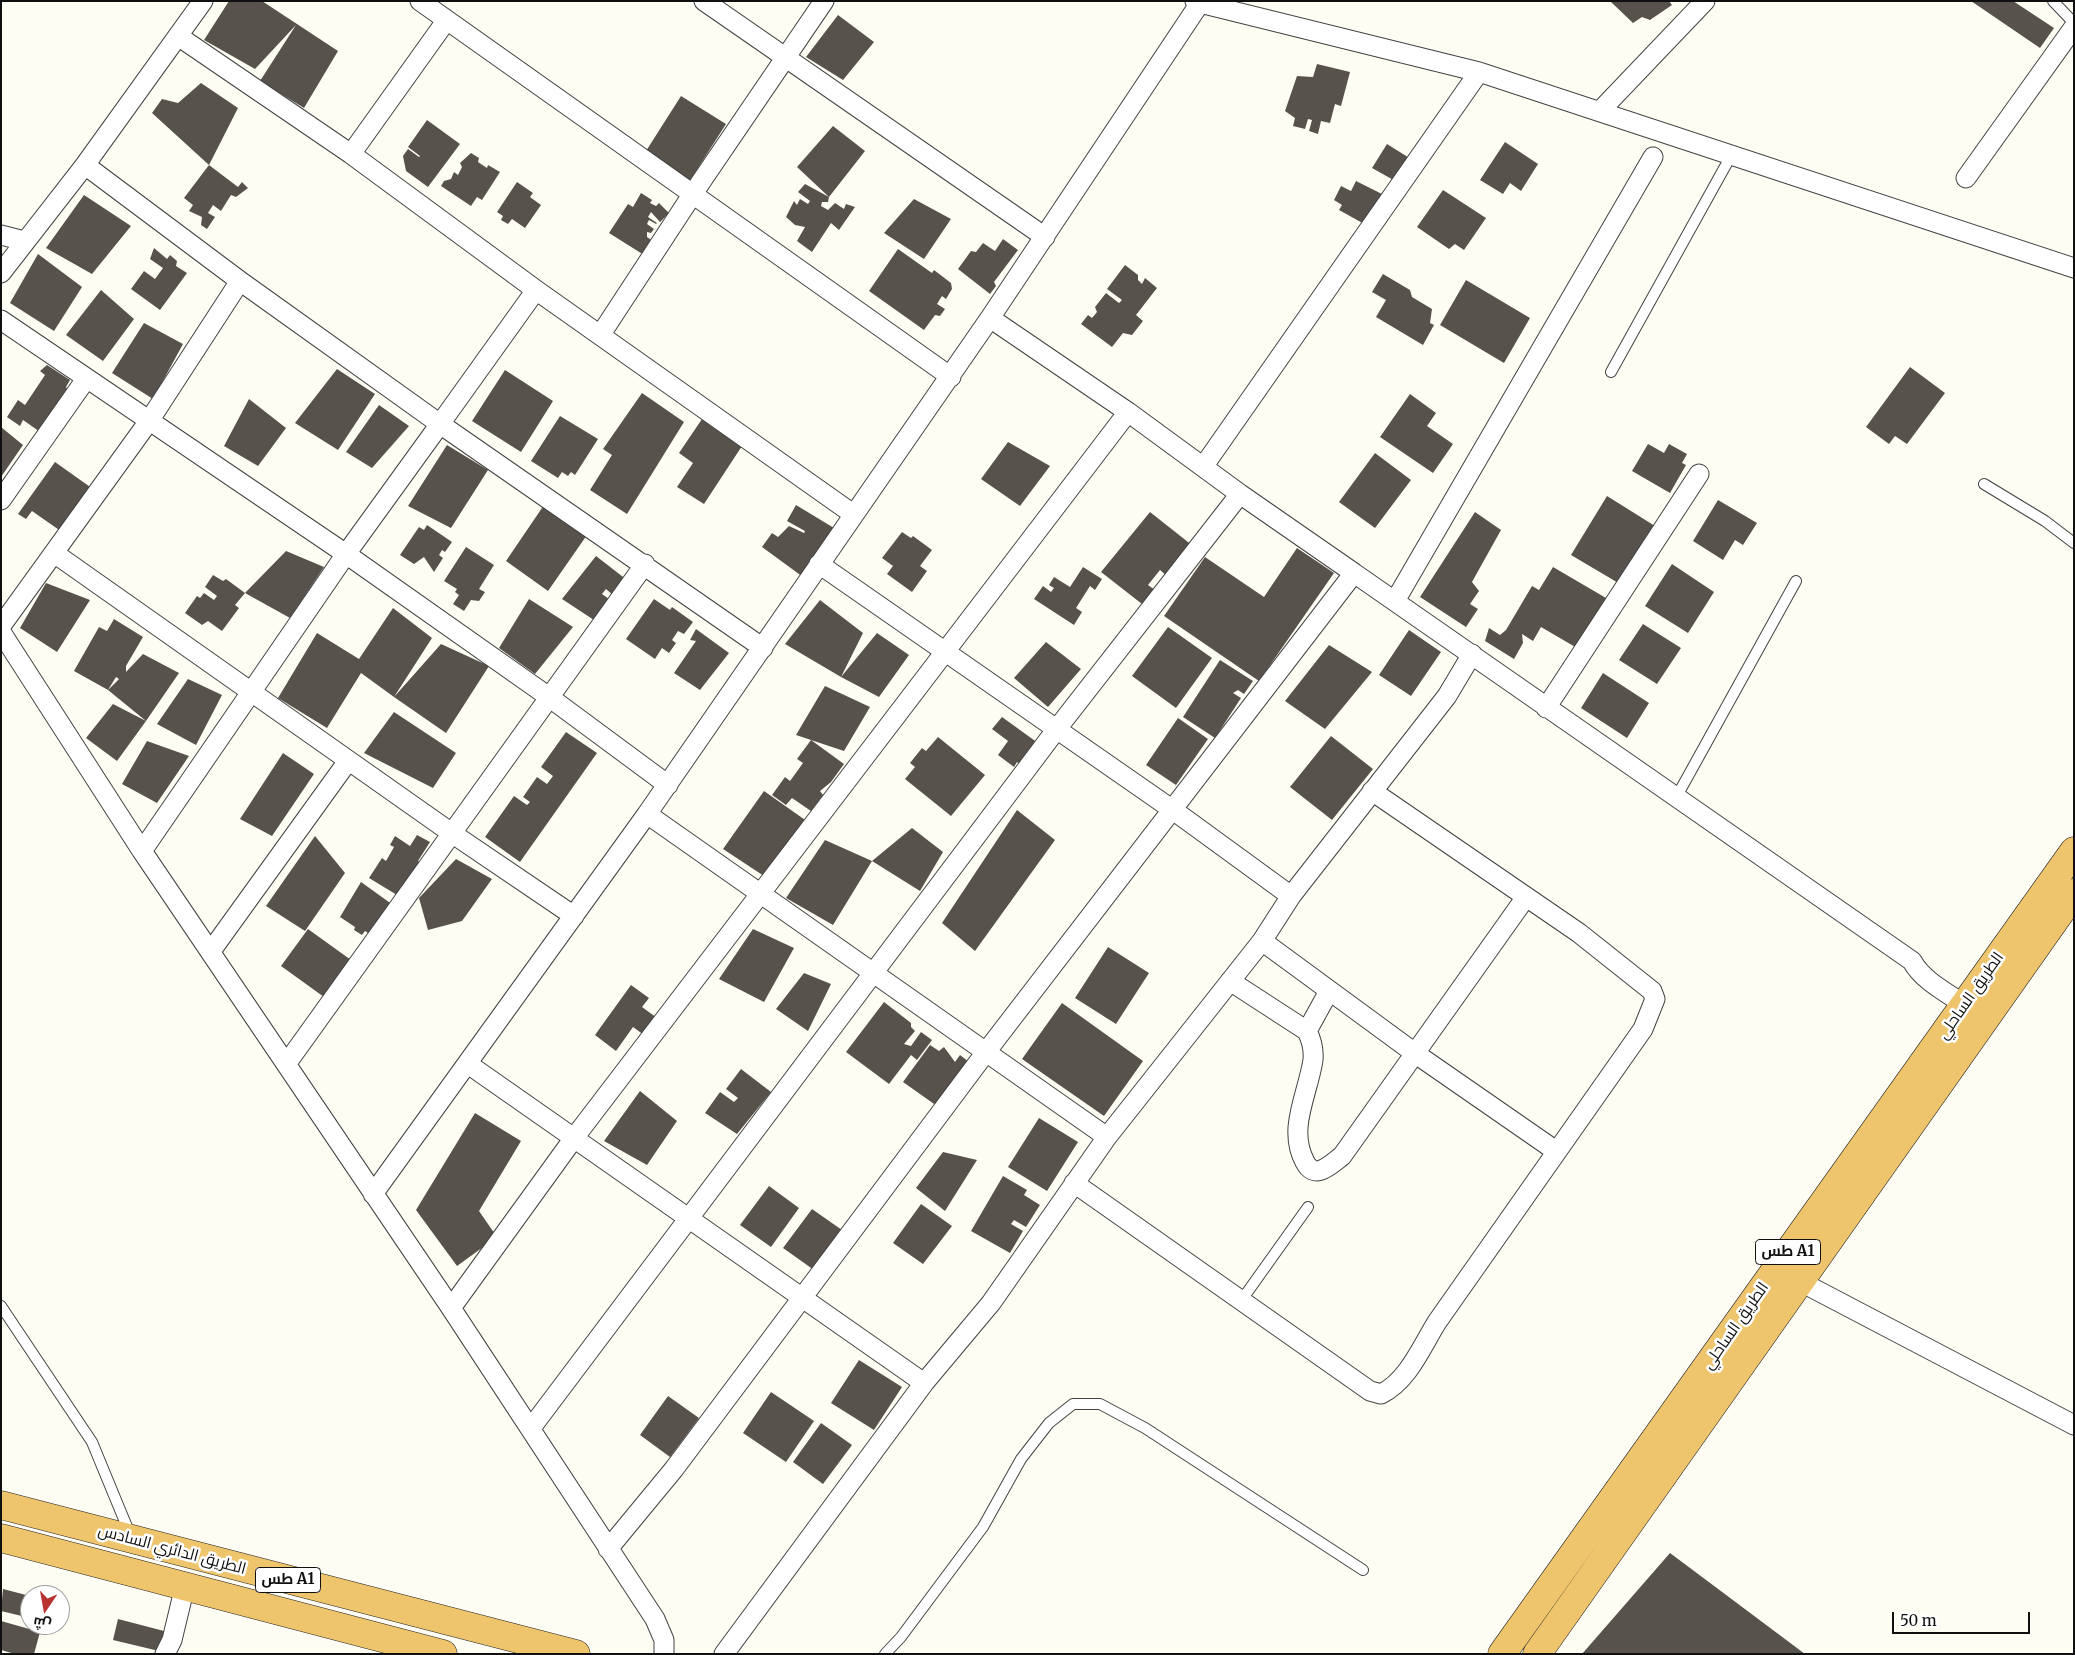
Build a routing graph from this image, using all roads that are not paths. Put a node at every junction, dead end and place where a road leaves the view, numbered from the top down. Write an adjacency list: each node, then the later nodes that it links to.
1 (204, 1): 11 (street)
2 (420, 1): 8 (street)
3 (704, 1): 12 (street)
4 (824, 1): 12 (street)
5 (1705, 1): 14 (street)
6 (2053, 1): 9 (lane)
7 (1198, 2): 13 (street); 22 (street)
8 (446, 21): 15 (street); 20 (street)
9 (2074, 23)
10 (2074, 27): 19 (street)
11 (178, 36): 15 (street); 18 (street)
12 (786, 58): 20 (street); 22 (street)
13 (1479, 72): 14 (street); 37 (street)
14 (1600, 111): 16 (street)
15 (351, 154): 27 (street)
16 (1732, 154): 24 (street); 31 (lane)
17 (1653, 157): 50 (street)
18 (85, 166): 23 (street); 26 (street)
19 (1966, 178)
20 (692, 195): 30 (street); 32 (street)
21 (1, 235): 23 (street)
22 (1045, 237): 28 (street)
23 (24, 241): 25 (street)
24 (2074, 268)
25 (1, 273)
26 (240, 281): 35 (street); 36 (street)
27 (536, 290): 30 (street); 36 (street)
28 (990, 318): 32 (street); 34 (street)
29 (1, 320): 33 (street)
30 (601, 334): 42 (street)
31 (1611, 372)
32 (951, 377): 42 (street)
33 (86, 379): 35 (street); 41 (street)
34 (1128, 412): 37 (street); 54 (street)
35 (149, 421): 44 (street); 45 (street)
36 (440, 424): 45 (street); 46 (street)
37 (1203, 466): 40 (street)
38 (1699, 474): 58 (street)
39 (1984, 484): 43 (lane)
40 (1240, 494): 48 (street); 59 (street)
41 (1, 500)
42 (853, 514): 47 (street)
43 (2074, 543)
44 (54, 554): 51 (street); 56 (street)
45 (346, 554): 56 (street); 57 (street)
46 (645, 564): 53 (street); 57 (street)
47 (819, 564): 53 (street); 54 (street)
48 (1354, 573): 50 (street); 64 (street)
49 (1796, 581): 63 (lane)
50 (1395, 601): 55 (street)
51 (1, 626)
52 (1, 632): 67 (street)
53 (763, 648): 61 (street)
54 (947, 652): 59 (street); 70 (street)
55 (1472, 654): 58 (street); 62 (street)
56 (250, 692): 60 (street); 67 (street)
57 (549, 697): 61 (street); 66 (street)
58 (1546, 708): 63 (street)
59 (1056, 730): 64 (street); 76 (street)
60 (348, 761): 66 (street); 75 (street)
61 (668, 784): 65 (street)
62 (1372, 791): 71 (street); 72 (street)
63 (1677, 796): 79 (street)
64 (1173, 810): 71 (street); 81 (street)
65 (648, 814): 70 (street); 73 (street)
66 (453, 834): 73 (street); 83 (street)
67 (142, 851): 75 (street)
68 (2074, 851): 79 (highway, الطريق الساحلي / طس A1)
69 (2074, 893): 92 (highway, الطريق الساحلي / طس A1)
70 (759, 894): 76 (street); 86 (street)
71 (1291, 896): 74 (street)
72 (1526, 897): 82 (street); 87 (street)
73 (574, 916): 84 (street)
74 (1262, 941): 77 (street); 78 (street)
75 (212, 951): 83 (street)
76 (872, 973): 81 (street); 91 (street)
77 (1230, 981): 80 (street); 85 (street)
78 (1329, 991): 80 (street); 82 (street)
79 (1964, 1005): 112 (highway, الطريق الساحلي / طس A1)
80 (1307, 1031): 82 (street)
81 (986, 1052): 85 (street); 93 (street)
82 (1416, 1054): 87 (street)
83 (287, 1063): 89 (street)
84 (468, 1064): 86 (street); 89 (street)
85 (1107, 1137): 88 (street)
86 (574, 1138): 91 (street); 96 (street)
87 (1556, 1151): 94 (street)
88 (1074, 1183): 94 (street); 97 (street)
89 (373, 1194): 96 (street)
90 (1308, 1207): 94 (lane)
91 (689, 1218): 93 (street); 99 (street)
92 (1801, 1282): 98 (street); 113 (highway, الطريق الساحلي / طس A1)
93 (802, 1298): 97 (street); 103 (street)
94 (1241, 1301)
95 (1, 1306): 102 (lane)
96 (451, 1308): 99 (street)
97 (924, 1383): 110 (street)
98 (2074, 1425)
99 (531, 1428): 103 (street)
100 (1, 1505): 102 (highway, الطريق الدائري السادس / طس A1)
101 (1, 1538): 105 (highway, الطريق الدائري السادس / طس A1)
102 (133, 1540): 108 (highway, الطريق الدائري السادس / طس A1)
103 (608, 1549): 109 (street)
104 (1363, 1570): 111 (lane)
105 (185, 1586): 106 (street); 107 (highway, الطريق الدائري السادس / طس A1)
106 (165, 1654)
107 (443, 1654)
108 (576, 1654)
109 (664, 1654)
110 (724, 1654)
111 (885, 1654)
112 (1502, 1654)
113 (1537, 1654)

